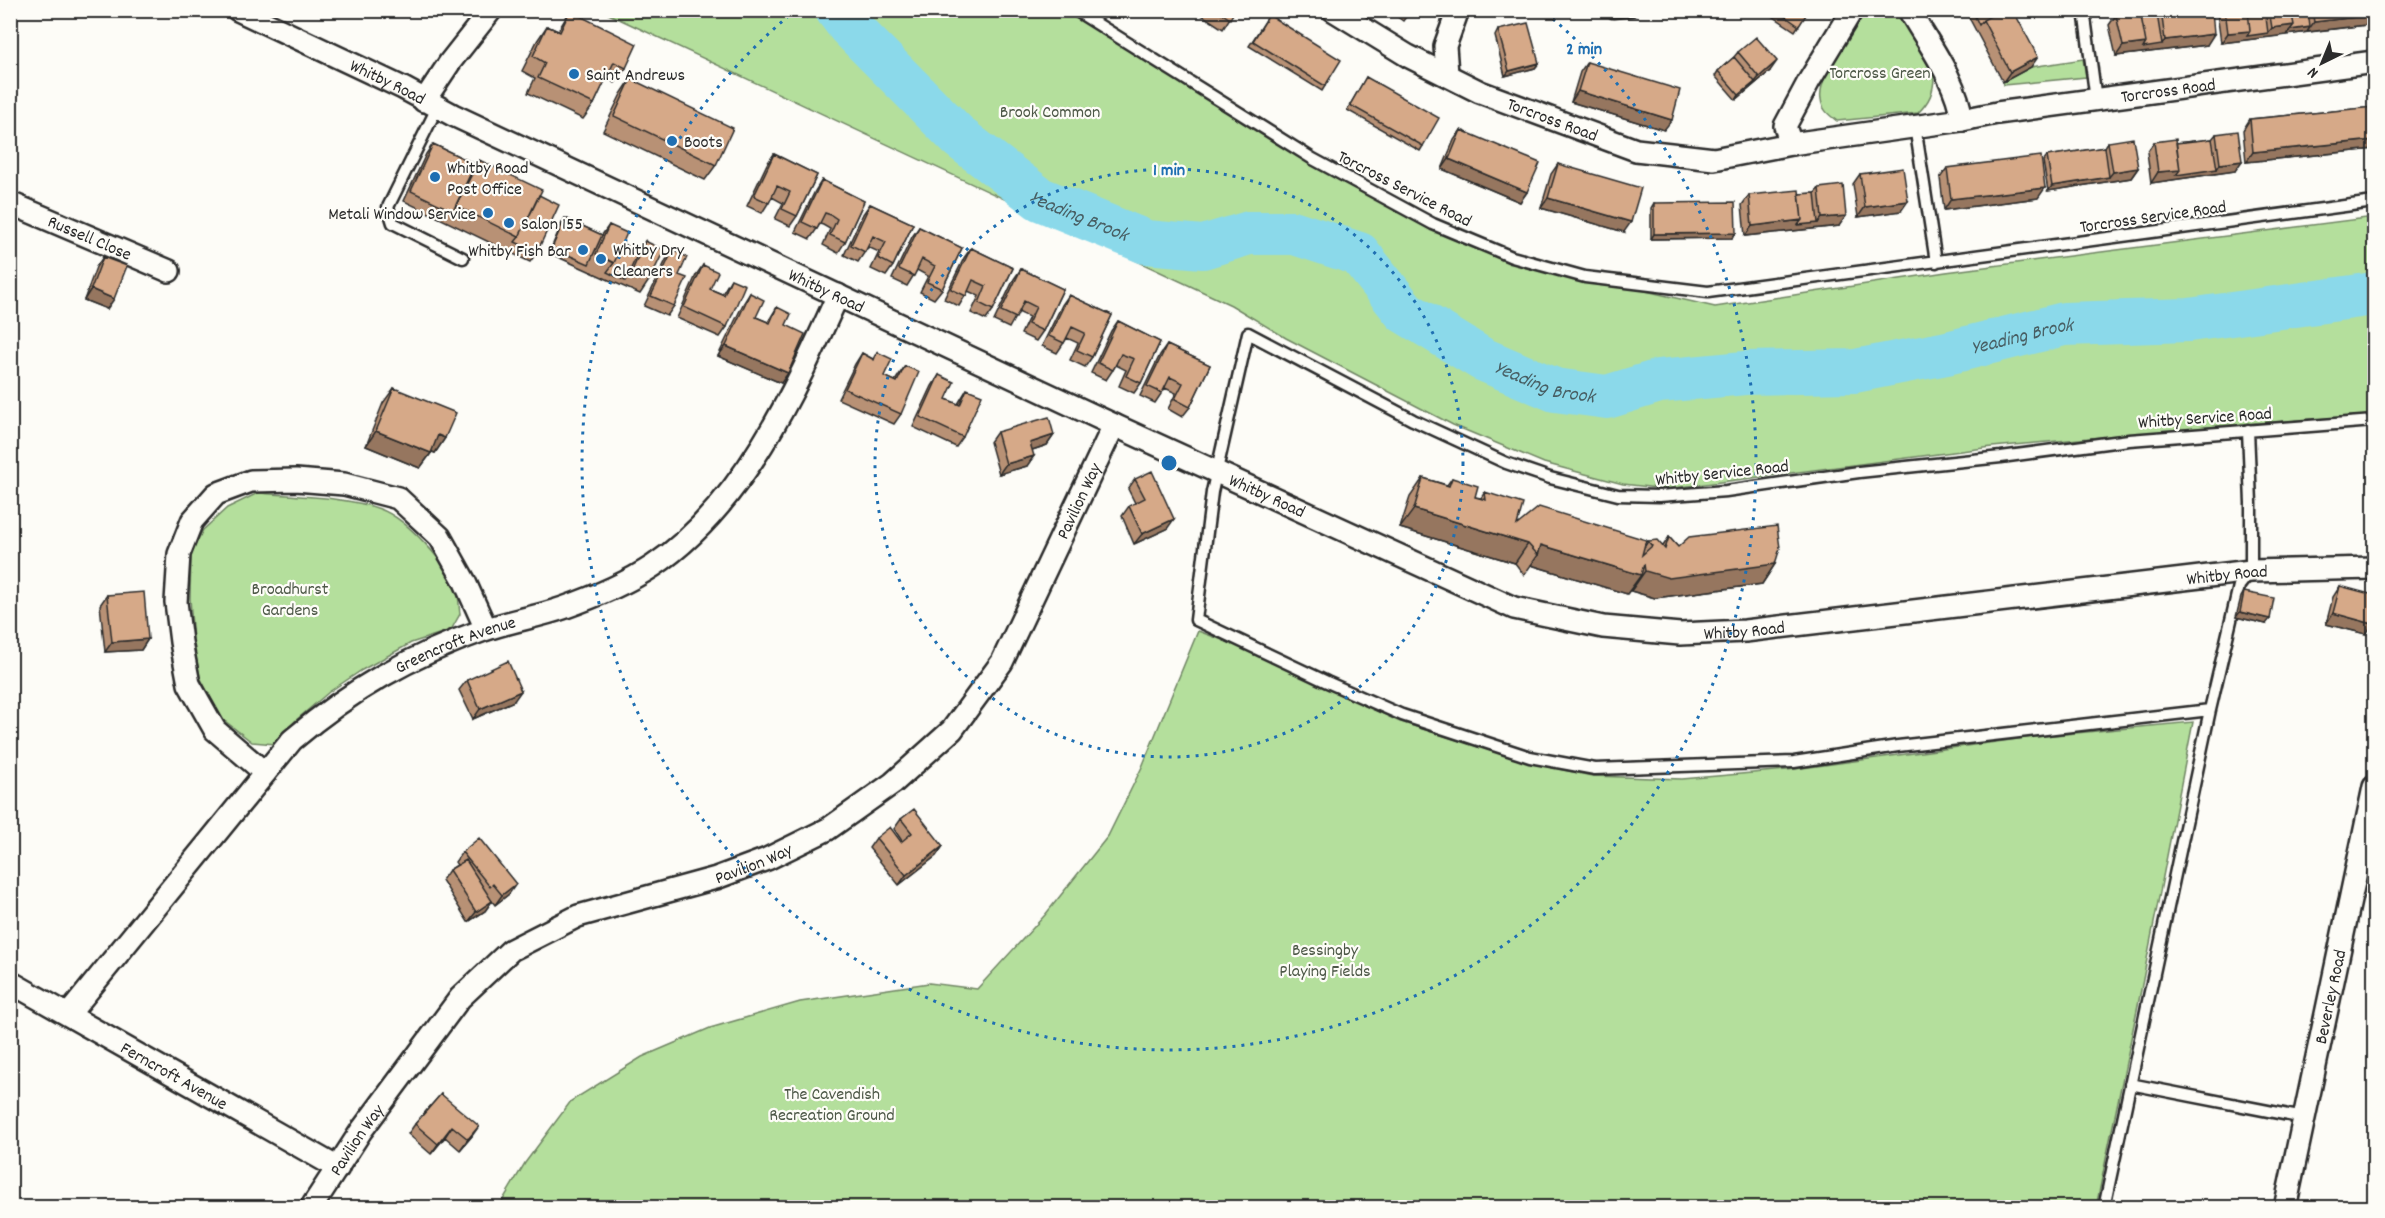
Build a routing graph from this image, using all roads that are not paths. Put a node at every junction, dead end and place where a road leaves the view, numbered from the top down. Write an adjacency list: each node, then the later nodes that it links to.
1 (238, 10): 14 (street, Whitby Road)
2 (491, 10): 14 (street)
3 (1075, 10): 21 (lane, Torcross Service Road)
4 (1333, 10): 12 (street, Torcross Road)
5 (1458, 10): 12 (street)
6 (1610, 10): 7 (lane)
7 (1631, 10)
8 (1852, 10): 17 (street)
9 (1909, 10): 15 (street)
10 (2084, 10): 13 (lane)
11 (2374, 62): 13 (street, Torcross Road)
12 (1447, 74): 17 (street, Torcross Road)
13 (2096, 100): 15 (street, Torcross Road)
14 (430, 104): 20 (lane); 23 (street, Whitby Road)
15 (1962, 120): 16 (street, Torcross Road)
16 (1915, 126): 17 (street, Torcross Road); 21 (lane)
17 (1791, 144)
18 (2374, 202): 21 (lane, Torcross Service Road)
19 (10, 203): 22 (street, Russell Close)
20 (463, 258)
21 (1936, 262)
22 (169, 271)
23 (838, 295): 25 (street, Whitby Road); 30 (street, Greencroft Avenue)
24 (2374, 422): 26 (lane, Whitby Service Road)
25 (1114, 425): 27 (street, Whitby Road); 38 (street, Pavilion Way)
26 (2248, 430): 27 (lane, Whitby Service Road); 29 (lane)
27 (1217, 473): 29 (street, Whitby Road); 31 (lane)
28 (2374, 567): 29 (street, Whitby Road)
29 (2251, 571): 31 (lane)
30 (486, 629): 32 (street, Greencroft Avenue); 32 (street)
31 (2210, 710): 36 (lane)
32 (265, 773): 35 (street, Greencroft Avenue)
33 (2374, 787): 37 (street, Beverley Road)
34 (10, 982): 35 (street, Ferncroft Avenue)
35 (69, 1014): 38 (street, Ferncroft Avenue)
36 (2130, 1084): 37 (lane); 40 (lane)
37 (2304, 1118): 41 (street, Beverley Road)
38 (338, 1168): 39 (street, Pavilion Way)
39 (311, 1208)
40 (2104, 1208)
41 (2285, 1208)

